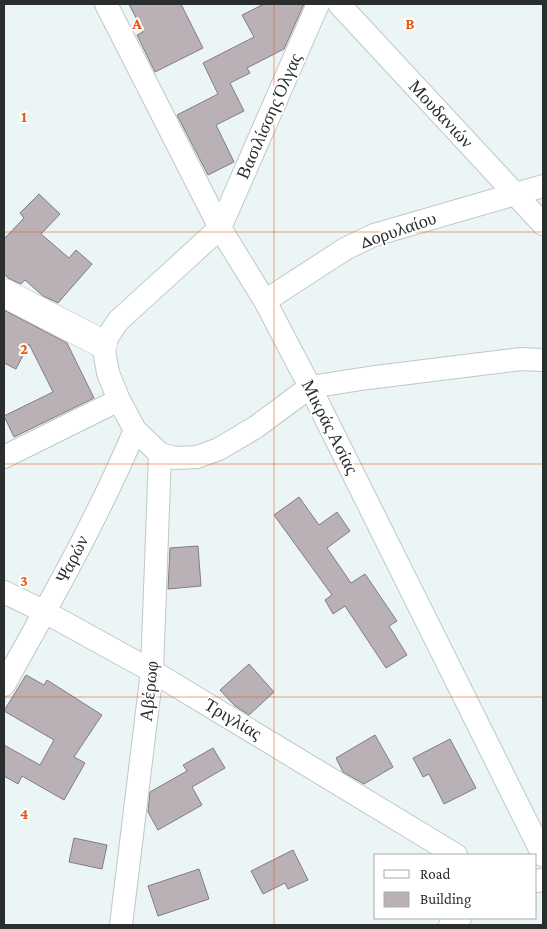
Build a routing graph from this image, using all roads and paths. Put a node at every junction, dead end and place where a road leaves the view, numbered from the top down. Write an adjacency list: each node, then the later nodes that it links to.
1 (106, 4): 7 (street, Μικράς Ασίας)
2 (318, 4): 7 (street, Βασιλίσσης Όλγας)
3 (339, 4): 5 (street, Μουδανιών)
4 (543, 186): 5 (street, Δορυλαίου)
5 (516, 194): 6 (street, Μουδανιών); 9 (street, Δορυλαίου)
6 (543, 224)
7 (220, 228): 9 (street, Μικράς Ασίας); 10 (street)
8 (4, 293): 10 (street)
9 (265, 301): 12 (street, Μικράς Ασίας)
10 (103, 344): 13 (street)
11 (543, 360): 12 (street)
12 (310, 387): 15 (street); 22 (street, Μικράς Ασίας)
13 (119, 400): 14 (street); 16 (street)
14 (135, 430): 15 (street); 18 (street, Ψαρών)
15 (160, 454): 19 (street, Αβέρωφ)
16 (4, 457)
17 (4, 592): 18 (street, Τριγλίας)
18 (45, 612): 19 (street, Τριγλίας); 20 (street, Ψαρών)
19 (152, 670): 21 (street, Τριγλίας); 23 (street, Αβέρωφ)
20 (4, 685)
21 (454, 854)
22 (543, 855)
23 (121, 925)

